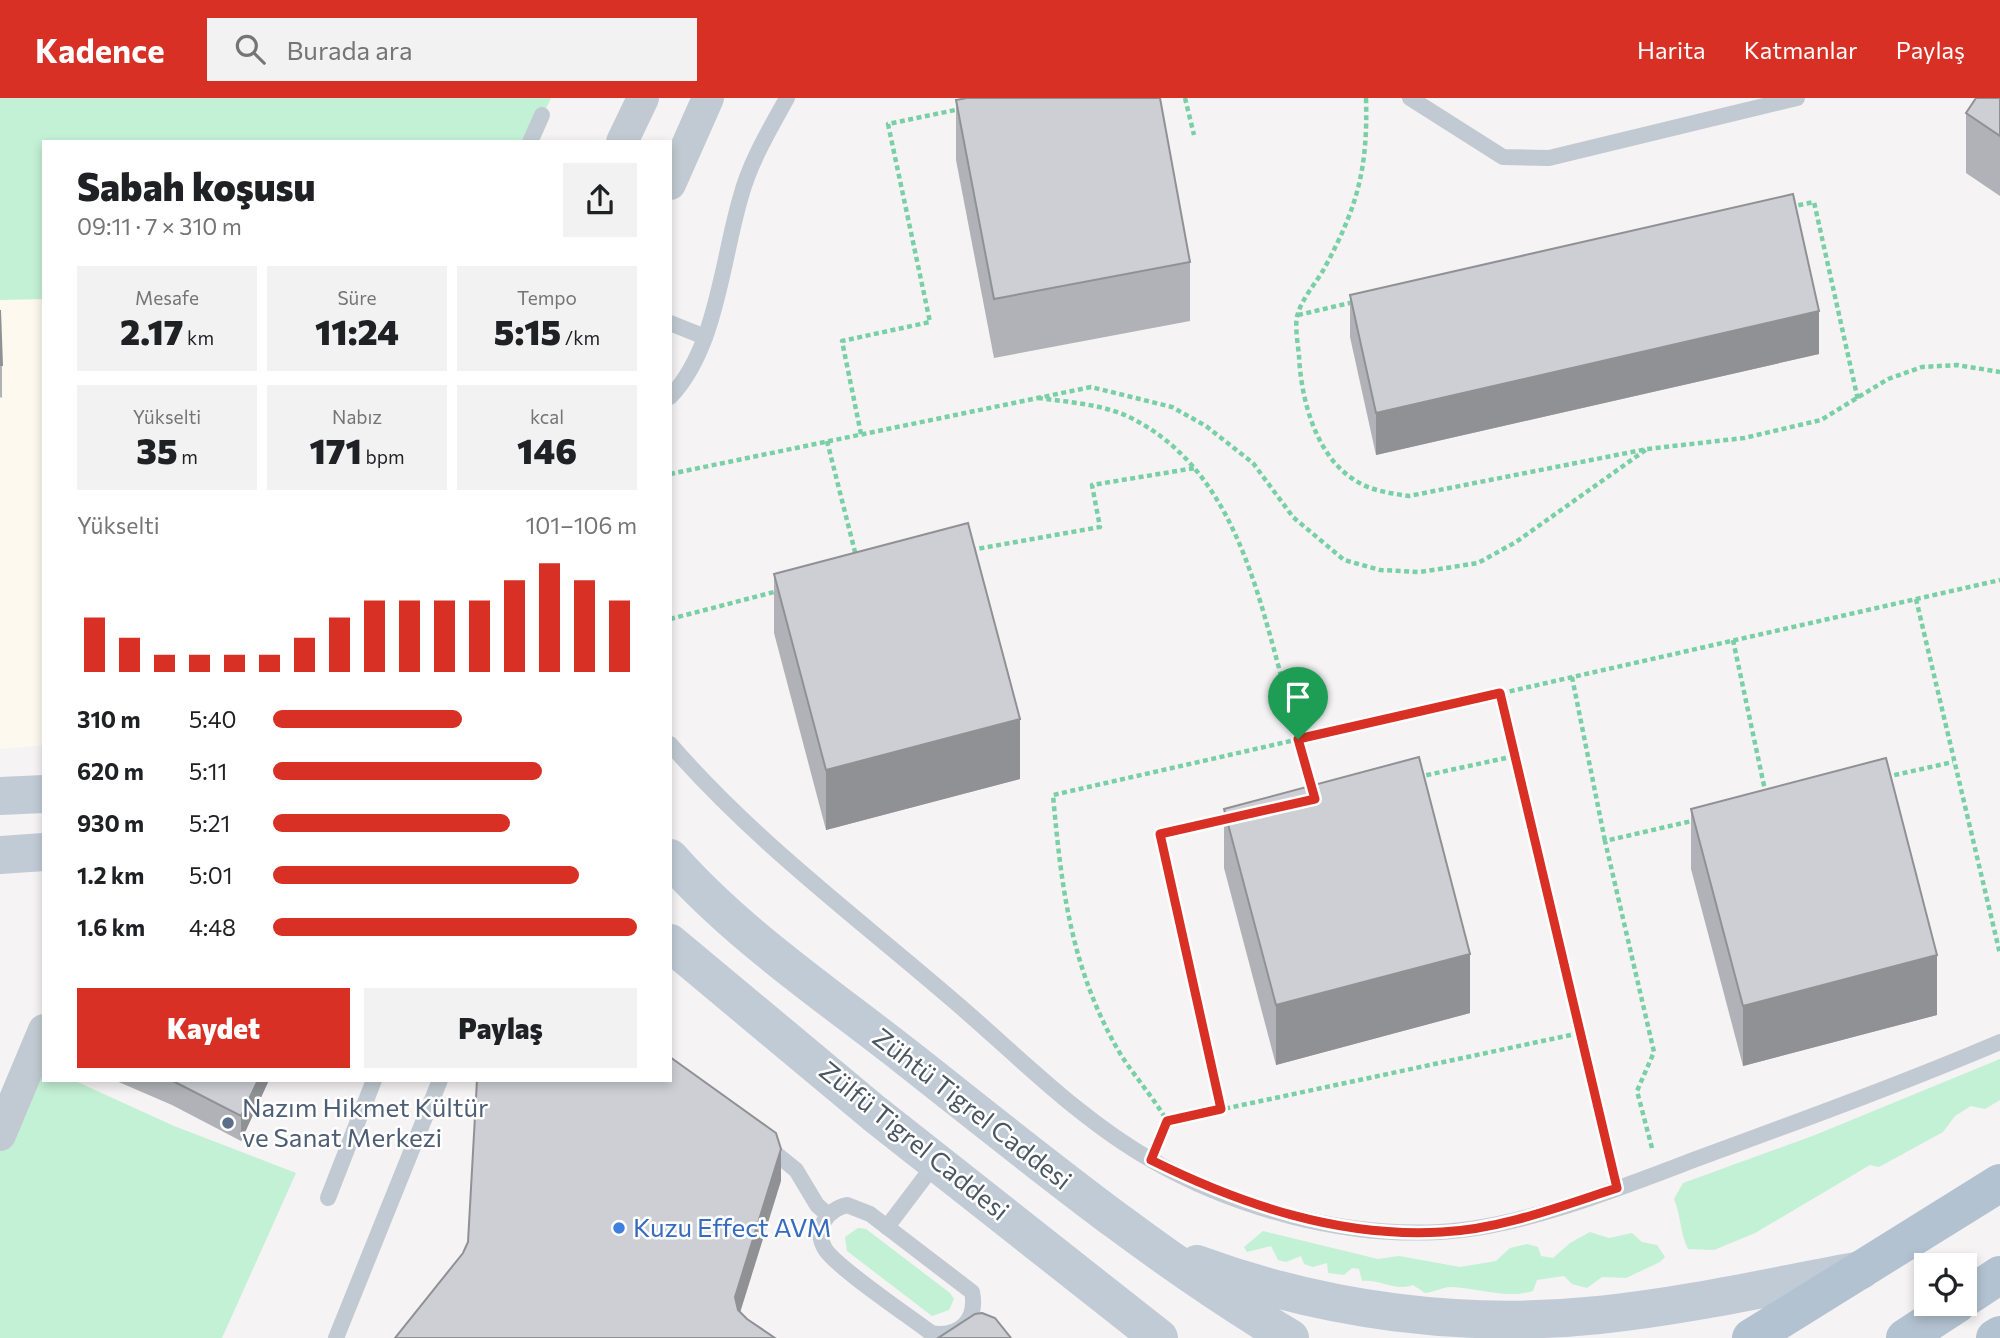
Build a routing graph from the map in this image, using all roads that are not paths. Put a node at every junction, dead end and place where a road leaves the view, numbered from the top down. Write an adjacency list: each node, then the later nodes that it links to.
1 (643, 98): 8 (street)
2 (708, 98): 9 (street)
3 (786, 98): 11 (lane)
4 (1410, 98): 5 (lane)
5 (1797, 98)
6 (542, 114): 7 (lane)
7 (531, 140)
8 (623, 140)
9 (672, 179)
10 (672, 324): 11 (lane)
11 (705, 337): 12 (lane)
12 (673, 391)
13 (672, 746): 21 (lane)
14 (42, 794): 15 (main road)
15 (0, 796)
16 (42, 852): 17 (main road)
17 (0, 855)
18 (672, 860): 31 (main road, Zühtü Tigrel Caddesi)
19 (672, 945): 26 (main road, Zülfü Tigrel Caddesi)
20 (42, 1035): 24 (street)
21 (2000, 1042)
22 (373, 1082): 28 (lane)
23 (439, 1082): 38 (lane)
24 (0, 1135)
25 (755, 1138): 29 (lane)
26 (937, 1161): 30 (lane); 35 (main road, Zülfü Tigrel Caddesi)
27 (2000, 1183): 32 (main road)
28 (328, 1198)
29 (828, 1215): 30 (lane); 30 (lane)
30 (887, 1227)
31 (1148, 1246): 32 (main road); 41 (main road, Zühtü Tigrel Caddesi)
32 (1863, 1269): 42 (main road)
33 (2000, 1275): 34 (main road)
34 (1977, 1290)
35 (1107, 1295): 39 (main road); 40 (main road, Zülfü Tigrel Caddesi)
36 (1939, 1316): 43 (main road)
37 (2000, 1335): 44 (main road)
38 (336, 1338)
39 (1129, 1338)
40 (1159, 1338)
41 (1290, 1338)
42 (1752, 1338)
43 (1905, 1338)
44 (1995, 1338)

